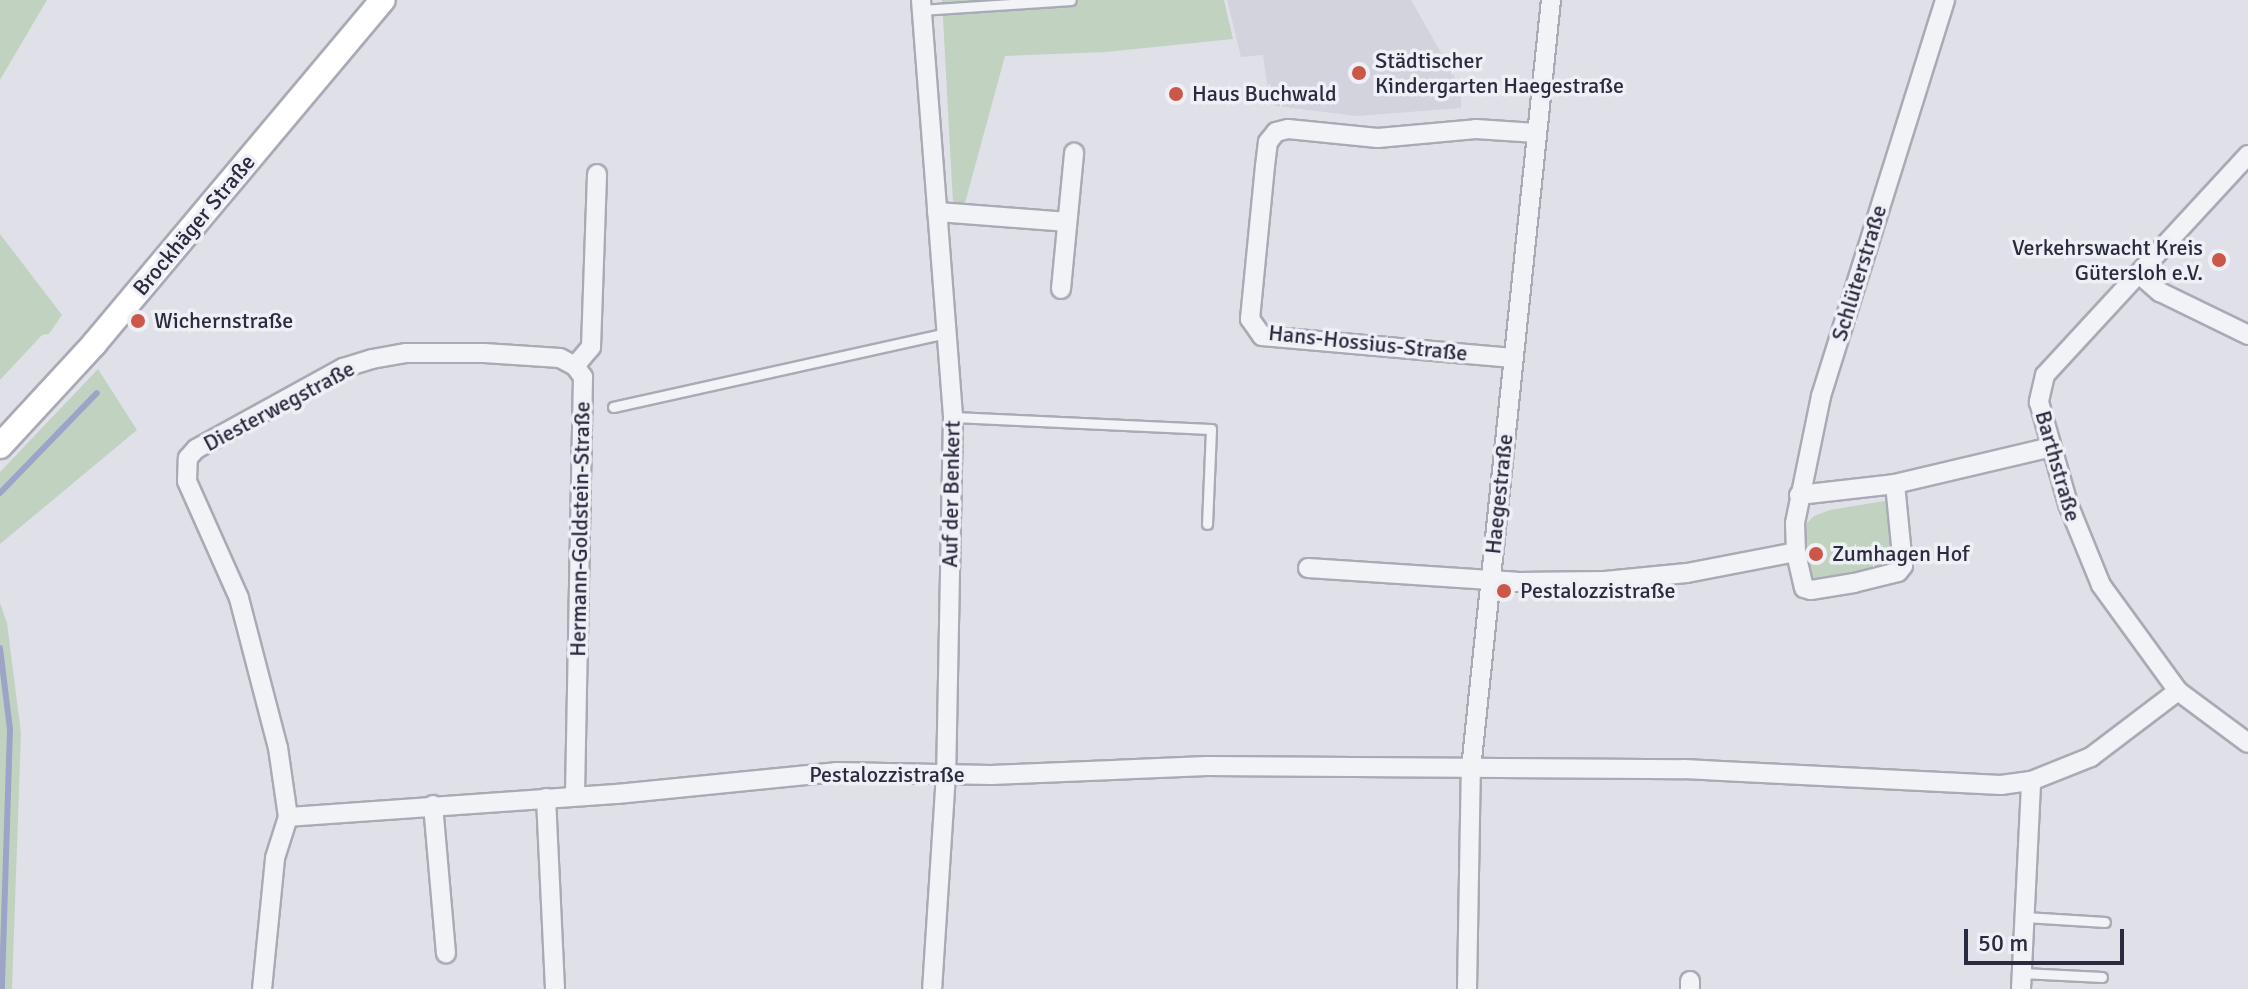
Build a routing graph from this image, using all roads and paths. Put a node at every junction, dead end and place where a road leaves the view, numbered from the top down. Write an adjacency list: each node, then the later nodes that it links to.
1 (383, 0): 20 (main road, Brockhäger Straße)
2 (1071, 0): 5 (lane)
3 (1551, 0): 6 (street, Haegestraße)
4 (1945, 0): 23 (street, Schlüterstraße)
5 (921, 5): 10 (street, Auf der Benkert)
6 (1536, 133): 16 (street, Haegestraße); 16 (street, Hans-Hossius-Straße)
7 (1074, 153): 11 (street)
8 (2248, 155): 12 (street, Barthstraße)
9 (597, 174): 17 (street)
10 (937, 212): 11 (street); 14 (street, Auf der Benkert)
11 (1066, 222): 13 (street)
12 (2139, 274): 15 (street); 21 (street, Barthstraße)
13 (1061, 289)
14 (947, 333): 18 (lane); 19 (street, Auf der Benkert)
15 (2248, 335)
16 (1513, 358): 27 (street, Haegestraße)
17 (575, 366): 33 (street, Hermann-Goldstein-Straße); 36 (street, Diesterwegstraße)
18 (613, 407)
19 (953, 417): 24 (lane); 31 (street, Auf der Benkert)
20 (0, 446)
21 (2051, 447): 22 (street); 28 (street, Barthstraße)
22 (1895, 484): 23 (street); 25 (street)
23 (1799, 495): 25 (street, Schlüterstraße)
24 (1207, 524)
25 (1796, 552): 27 (street)
26 (1308, 568): 27 (street)
27 (1491, 580): 30 (street, Haegestraße)
28 (2178, 691): 29 (street, Barthstraße); 32 (street, Pestalozzistraße)
29 (2248, 743)
30 (1471, 769): 31 (street, Pestalozzistraße); 32 (street, Pestalozzistraße); 45 (street, Haegestraße)
31 (946, 774): 33 (street, Pestalozzistraße); 44 (street, Auf der Benkert)
32 (2031, 781): 37 (street)
33 (575, 796): 34 (street, Pestalozzistraße)
34 (546, 798): 35 (street, Pestalozzistraße); 43 (street)
35 (433, 805): 36 (street, Pestalozzistraße); 39 (street)
36 (288, 817): 42 (street)
37 (2024, 917): 38 (lane); 41 (street)
38 (2105, 922)
39 (446, 953)
40 (2102, 977): 41 (lane)
41 (2022, 981)
42 (262, 989)
43 (555, 989)
44 (932, 989)
45 (1467, 989)

